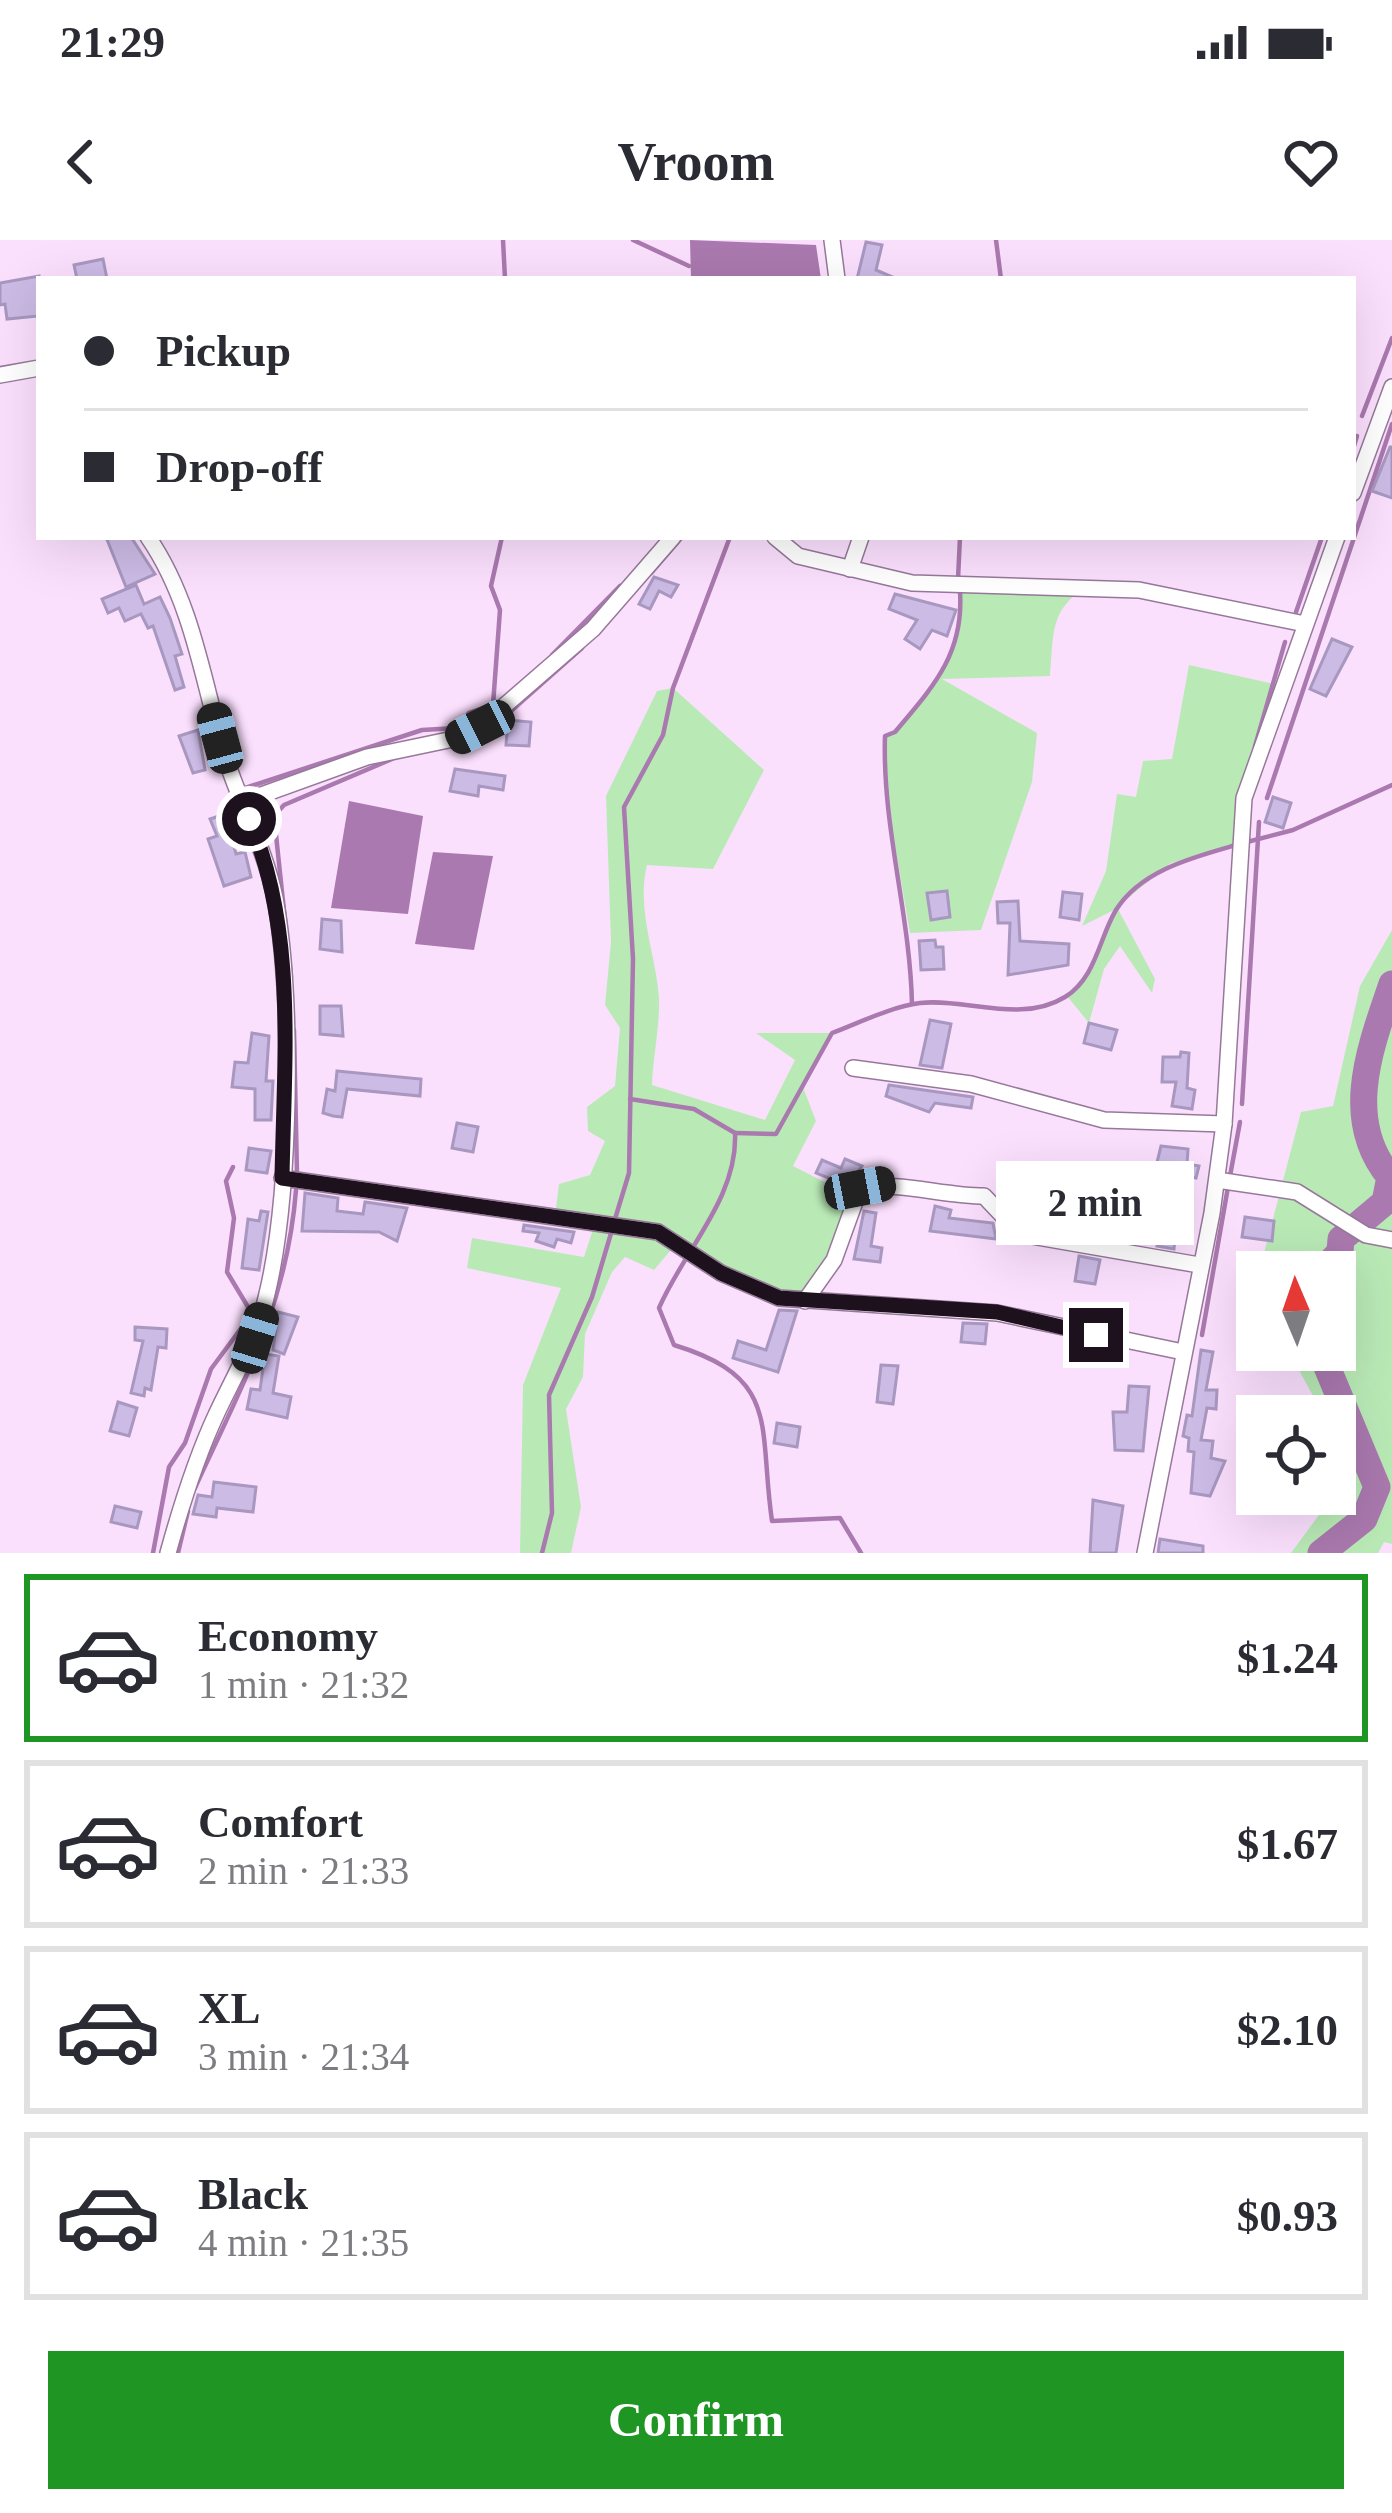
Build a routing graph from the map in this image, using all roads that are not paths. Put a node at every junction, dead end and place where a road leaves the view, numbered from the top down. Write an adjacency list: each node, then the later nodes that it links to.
1 (832, 240): 2 (street)
2 (837, 276)
3 (36, 369): 4 (street)
4 (0, 375)
5 (1392, 387): 6 (street)
6 (1356, 485)
7 (150, 540): 14 (street)
8 (670, 540): 14 (street)
9 (779, 540): 12 (street)
10 (860, 540): 12 (street)
11 (1335, 540): 13 (street)
12 (850, 569): 13 (street)
13 (1304, 624): 16 (street)
14 (242, 802): 17 (street)
15 (853, 1068): 16 (street)
16 (1224, 1124): 18 (street)
17 (282, 1178): 21 (street); 23 (street)
18 (1216, 1180): 19 (street); 20 (street)
19 (1392, 1240)
20 (1199, 1265): 21 (street); 22 (street)
21 (805, 1301): 22 (street)
22 (1183, 1352): 24 (street)
23 (167, 1553)
24 (1145, 1553)

